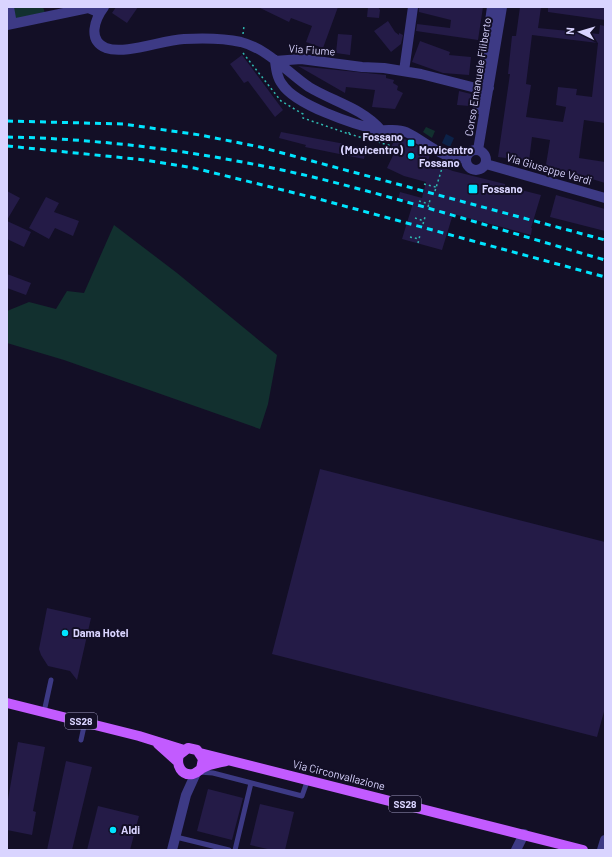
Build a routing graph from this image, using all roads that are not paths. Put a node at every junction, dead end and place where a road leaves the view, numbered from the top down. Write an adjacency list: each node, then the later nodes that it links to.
1 (9, 7): 7 (street)
2 (413, 7): 9 (street)
3 (492, 7): 10 (street, Corso Emanuele Filiberto)
4 (502, 7): 10 (street, Corso Emanuele Filiberto)
5 (102, 10): 6 (street); 8 (street, Via Fiume)
6 (49, 12): 7 (street)
7 (10, 25)
8 (275, 61): 9 (street, Via Fiume); 12 (street); 12 (street)
9 (404, 71): 10 (street, Via Fiume)
10 (484, 89): 11 (street, Corso Emanuele Filiberto); 13 (street, Corso Emanuele Filiberto)
11 (478, 109)
12 (381, 130): 14 (street)
13 (478, 150): 14 (street); 15 (street)
14 (466, 158): 15 (street)
15 (486, 164): 16 (street, Via Giuseppe Verdi)
16 (605, 198)
17 (52, 680): 19 (lane)
18 (7, 703): 19 (main road, Via Circonvallazione / SS28)
19 (44, 712): 20 (main road, Via Circonvallazione / SS28)
20 (85, 722): 21 (lane); 22 (main road, Via Circonvallazione / SS28)
21 (81, 740)
22 (155, 742): 23 (main road, Via Circonvallazione / SS28); 26 (main road, Via Circonvallazione / SS28)
23 (184, 750): 24 (main road, Via Circonvallazione / SS28); 26 (main road)
24 (200, 753): 25 (main road, Via Circonvallazione / SS28); 27 (main road)
25 (228, 761): 27 (main road, Via Circonvallazione / SS28); 29 (main road, Via Circonvallazione / SS28)
26 (178, 762): 28 (main road, Via Circonvallazione / SS28)
27 (198, 771): 28 (main road, Via Circonvallazione / SS28); 30 (lane); 31 (street)
28 (183, 772): 31 (street)
29 (308, 779): 30 (lane); 32 (main road, Via Circonvallazione / SS28)
30 (251, 783): 37 (lane)
31 (186, 795): 33 (street)
32 (524, 834): 38 (street); 39 (main road, Via Circonvallazione / SS28)
33 (176, 837): 35 (street); 36 (lane)
34 (605, 840): 40 (street)
35 (172, 850)
36 (229, 850)
37 (235, 850)
38 (516, 850)
39 (583, 850)
40 (602, 850)

